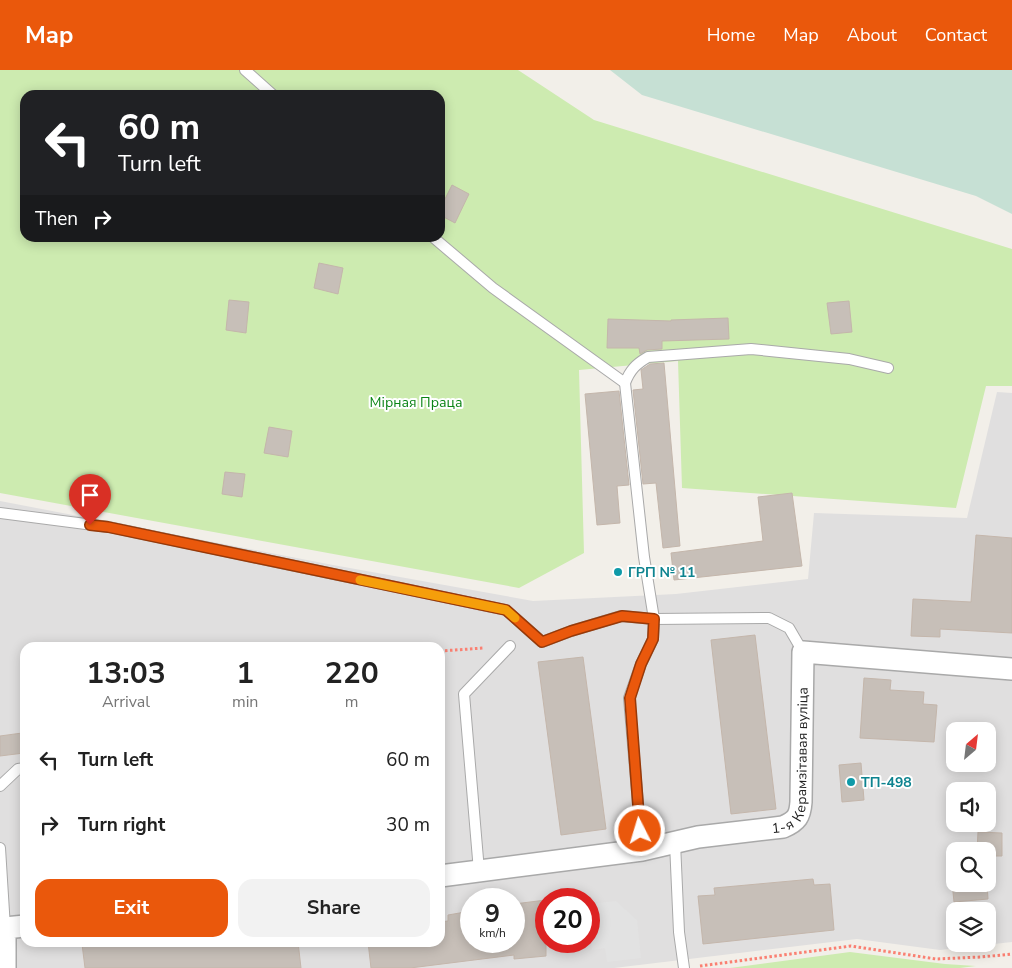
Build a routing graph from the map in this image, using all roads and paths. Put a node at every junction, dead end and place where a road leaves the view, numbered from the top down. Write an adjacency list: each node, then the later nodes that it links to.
1 (245, 70): 2 (lane)
2 (267, 90)
3 (439, 242): 5 (lane)
4 (888, 368): 5 (lane)
5 (624, 383): 7 (lane)
6 (0, 512): 7 (lane)
7 (654, 619): 10 (lane); 16 (lane)
8 (510, 646): 9 (path); 17 (lane)
9 (445, 651)
10 (803, 652): 11 (street); 14 (street, 1-я Керамзітавая вуліца)
11 (1012, 669)
12 (20, 769): 13 (lane)
13 (0, 786)
14 (675, 843): 16 (street, 1-я Керамзітавая вуліца); 23 (lane)
15 (0, 848): 19 (lane)
16 (642, 850): 17 (street, 1-я Керамзітавая вуліца)
17 (479, 871): 18 (street, 1-я Керамзітавая вуліца)
18 (445, 875)
19 (15, 927): 22 (street)
20 (1012, 954): 21 (path)
21 (698, 967)
22 (4, 968)
23 (684, 968)

